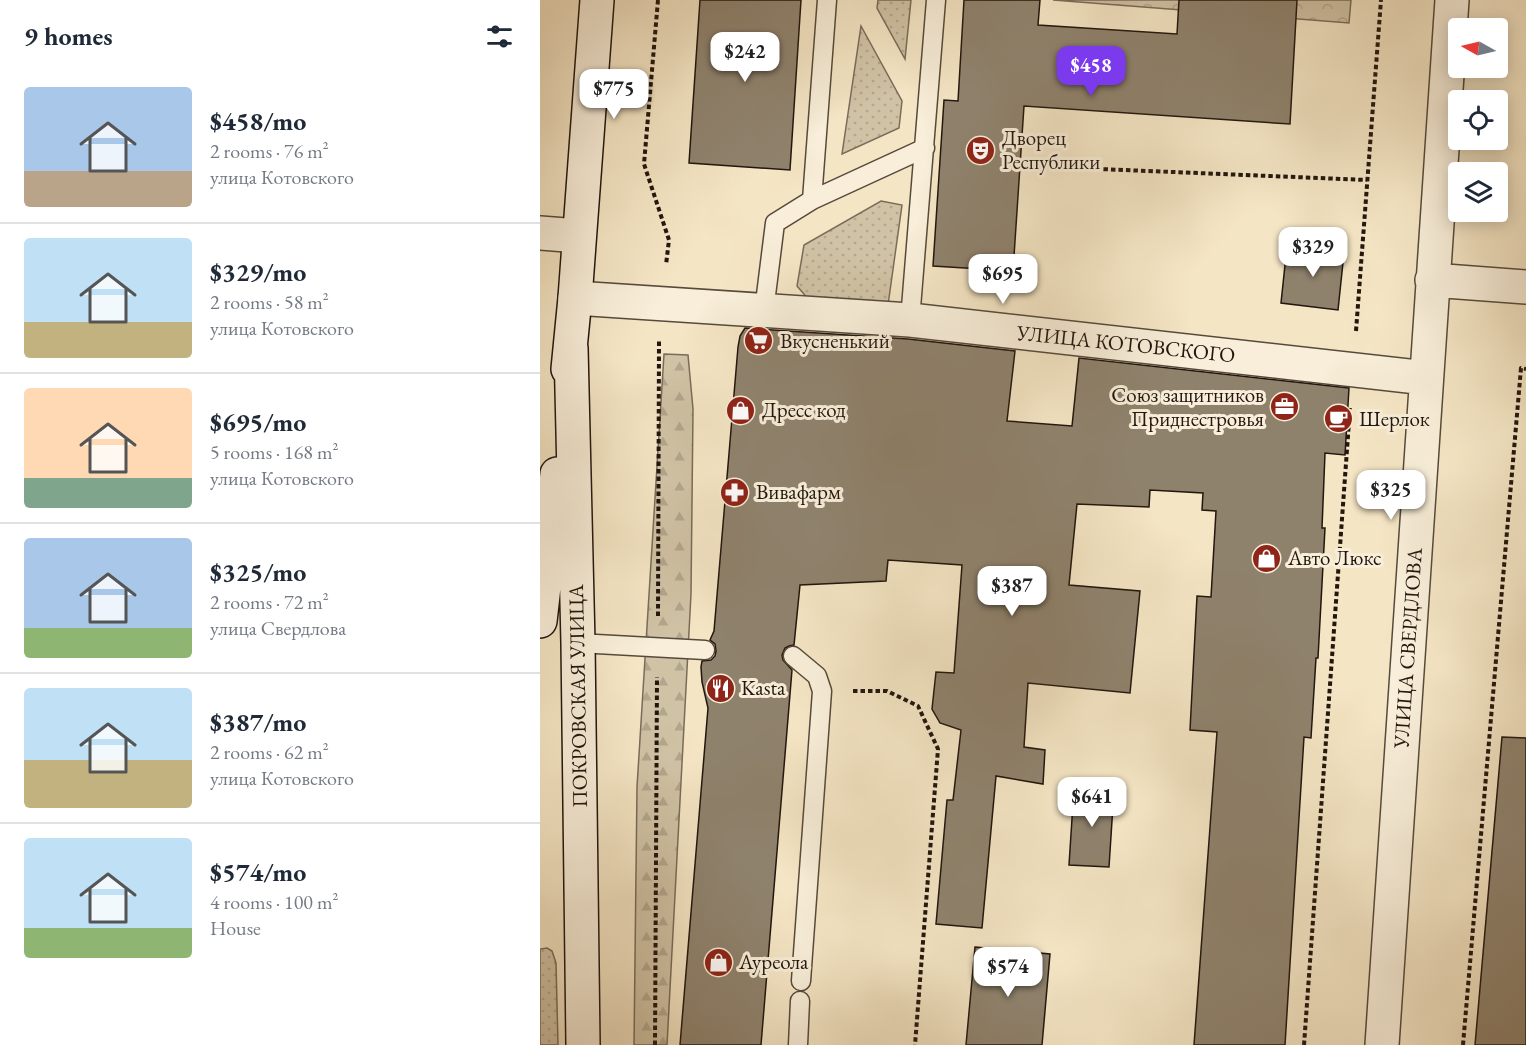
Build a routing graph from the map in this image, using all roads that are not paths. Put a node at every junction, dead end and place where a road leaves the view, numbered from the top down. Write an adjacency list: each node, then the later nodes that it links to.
1 (597, 0): 8 (street, ПОКРОВСКАЯ УЛИЦА)
2 (827, 0): 6 (lane)
3 (936, 0): 5 (lane)
4 (1452, 0): 9 (street, УЛИЦА СВЕРДЛОВА)
5 (925, 148): 6 (lane); 13 (lane)
6 (812, 200): 12 (lane)
7 (540, 233): 8 (street)
8 (579, 236): 11 (street, ПОКРОВСКАЯ УЛИЦА)
9 (1432, 280): 10 (street); 15 (street, УЛИЦА СВЕРДЛОВА)
10 (1526, 287)
11 (575, 298): 12 (street, УЛИЦА КОТОВСКОГО); 14 (street, ПОКРОВСКАЯ УЛИЦА)
12 (764, 310): 13 (street, УЛИЦА КОТОВСКОГО)
13 (910, 321): 15 (street, УЛИЦА КОТОВСКОГО)
14 (571, 348): 16 (street, ПОКРОВСКАЯ УЛИЦА); 17 (street, ПОКРОВСКАЯ УЛИЦА)
15 (1426, 378): 24 (street, УЛИЦА СВЕРДЛОВА)
16 (540, 621)
17 (578, 643): 18 (lane); 22 (street, ПОКРОВСКАЯ УЛИЦА)
18 (705, 650)
19 (793, 656): 20 (lane)
20 (801, 981)
21 (800, 1001): 23 (lane)
22 (583, 1045)
23 (798, 1045)
24 (1382, 1045)

